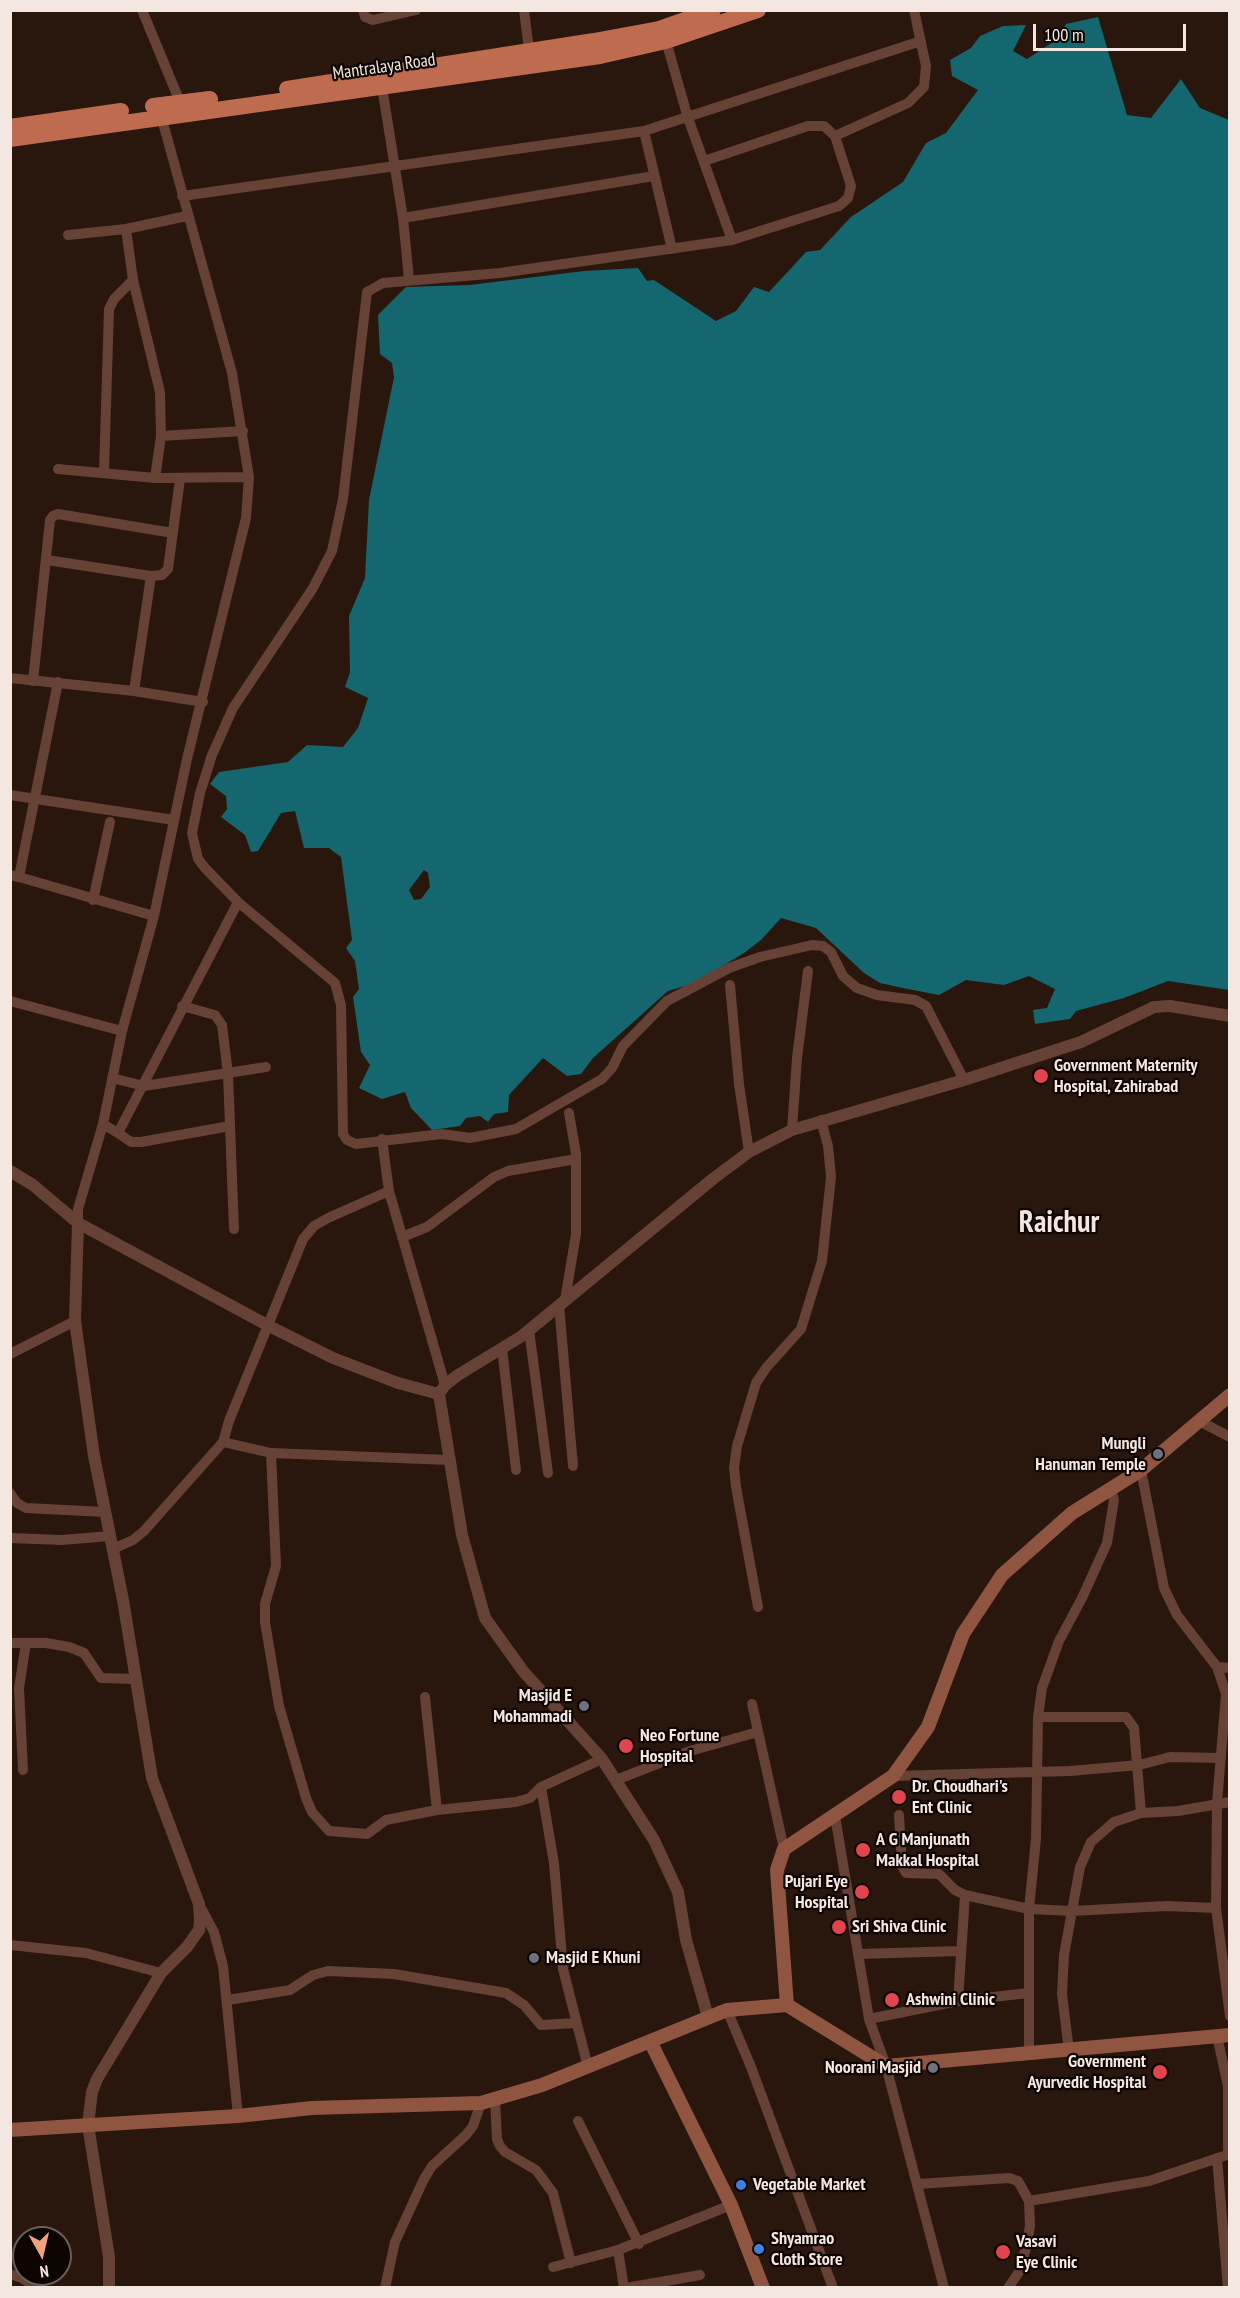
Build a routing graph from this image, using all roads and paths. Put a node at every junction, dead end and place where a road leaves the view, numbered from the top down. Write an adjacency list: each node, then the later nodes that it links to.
1 (141, 10): 12 (street)
2 (363, 10): 3 (street)
3 (416, 10)
4 (524, 10): 10 (street)
5 (713, 10): 10 (highway, Mantralaya Road)
6 (758, 10): 8 (highway, Mantralaya Road)
7 (914, 10): 9 (street)
8 (666, 41): 11 (highway, Mantralaya Road); 14 (street)
9 (921, 41): 14 (street); 17 (street)
10 (529, 50): 12 (highway, Mantralaya Road)
11 (382, 87): 13 (highway, Mantralaya Road); 20 (street)
12 (180, 102): 13 (highway, Mantralaya Road)
13 (160, 111): 15 (highway); 18 (highway, Mantralaya Road); 22 (street)
14 (688, 118): 16 (street); 19 (street)
15 (10, 127)
16 (644, 131): 20 (street); 21 (street)
17 (835, 136): 19 (street); 27 (street)
18 (10, 140)
19 (704, 161): 27 (street)
20 (394, 167): 22 (street); 24 (street)
21 (654, 176): 24 (street); 28 (street)
22 (182, 196): 23 (street)
23 (187, 216): 25 (street); 31 (street)
24 (403, 218): 29 (street)
25 (126, 229): 26 (street); 30 (street)
26 (68, 235)
27 (732, 240): 28 (street)
28 (672, 249): 29 (street)
29 (409, 279): 52 (street)
30 (133, 280): 32 (street); 34 (street)
31 (243, 431): 32 (street); 35 (street)
32 (161, 436): 36 (street)
33 (58, 469): 34 (street)
34 (104, 472): 36 (street)
35 (249, 477): 37 (street); 45 (street)
36 (156, 478): 37 (street)
37 (180, 479): 38 (street)
38 (173, 533): 39 (street); 40 (street)
39 (47, 560): 40 (street); 42 (street)
40 (151, 576): 44 (street)
41 (10, 678): 42 (street)
42 (33, 681): 43 (street)
43 (58, 682): 44 (street); 47 (street)
44 (134, 691): 45 (street)
45 (203, 702): 48 (street)
46 (10, 795): 47 (street)
47 (36, 799): 48 (street); 50 (street)
48 (174, 820): 53 (street)
49 (110, 822): 51 (street)
50 (15, 876): 51 (street)
51 (93, 900): 53 (street)
52 (238, 902): 57 (street); 71 (street)
53 (154, 916): 59 (street)
54 (808, 971): 69 (street)
55 (730, 985): 72 (street)
56 (10, 1001): 59 (street)
57 (182, 1006): 61 (street); 64 (street)
58 (1230, 1016): 63 (street)
59 (122, 1031): 62 (street)
60 (266, 1068): 61 (street)
61 (228, 1074): 64 (street); 68 (street)
62 (112, 1078): 64 (street); 67 (street)
63 (964, 1080): 66 (street); 71 (street)
64 (144, 1086): 70 (street)
65 (569, 1113): 73 (street)
66 (821, 1120): 69 (street); 101 (street)
67 (103, 1124): 70 (street); 76 (street)
68 (230, 1126): 70 (street); 77 (street)
69 (792, 1130): 72 (street)
70 (118, 1133)
71 (382, 1139): 75 (street)
72 (749, 1152): 79 (street)
73 (576, 1160): 78 (street); 79 (street)
74 (10, 1171): 76 (street)
75 (389, 1191): 78 (street); 81 (street)
76 (78, 1223): 80 (street); 81 (street)
77 (234, 1229)
78 (402, 1237): 85 (street)
79 (562, 1302): 82 (street); 92 (street)
80 (75, 1321): 84 (street); 98 (street)
81 (269, 1326): 85 (street); 89 (street)
82 (529, 1330): 83 (street); 95 (street)
83 (502, 1348): 85 (street); 93 (street)
84 (10, 1354)
85 (442, 1390): 91 (street)
86 (1230, 1395): 87 (main road)
87 (1199, 1421): 88 (street); 94 (main road)
88 (1230, 1437)
89 (223, 1442): 90 (street); 100 (street)
90 (271, 1453): 91 (street); 122 (street)
91 (449, 1460): 113 (street)
92 (573, 1466)
93 (516, 1470)
94 (1141, 1470): 96 (main road); 104 (street)
95 (548, 1473)
96 (1111, 1489): 109 (street); 117 (main road)
97 (10, 1493): 98 (street)
98 (105, 1512): 100 (street)
99 (10, 1538): 100 (street)
100 (112, 1543): 106 (street)
101 (758, 1607)
102 (10, 1643): 103 (street)
103 (26, 1643): 106 (street); 115 (street)
104 (1217, 1667): 105 (street); 110 (street)
105 (1230, 1668)
106 (135, 1679): 128 (street)
107 (425, 1697): 122 (street)
108 (752, 1704): 111 (street)
109 (1038, 1717): 114 (street); 116 (street)
110 (1227, 1727): 112 (street)
111 (758, 1732): 118 (street); 126 (street)
112 (1220, 1758): 114 (street); 121 (street)
113 (602, 1759): 118 (street); 119 (street)
114 (1139, 1765): 116 (street); 123 (street)
115 (23, 1770)
116 (1038, 1772): 117 (street); 130 (street)
117 (894, 1776): 125 (main road)
118 (616, 1780): 142 (street)
119 (541, 1787): 122 (street); 144 (street)
120 (1230, 1802): 121 (street)
121 (1217, 1803): 123 (street); 129 (street)
122 (437, 1810)
123 (1141, 1813): 131 (street)
124 (899, 1815): 127 (street)
125 (835, 1816): 126 (main road); 134 (street)
126 (784, 1849): 139 (main road)
127 (965, 1895): 130 (street); 133 (street)
128 (199, 1905): 135 (street); 137 (street)
129 (1216, 1908): 131 (street); 141 (street)
130 (1029, 1910): 131 (street); 136 (street)
131 (1072, 1911): 147 (street)
132 (10, 1945): 135 (street)
133 (962, 1951): 134 (street); 138 (street)
134 (858, 1954): 143 (street)
135 (161, 1973): 155 (street)
136 (1028, 1993): 138 (street); 148 (street)
137 (228, 2000): 144 (street); 153 (street)
138 (958, 2001): 143 (street)
139 (787, 2005): 140 (main road); 149 (main road)
140 (727, 2010): 142 (main road); 172 (street)
141 (1230, 2016)
142 (708, 2017): 146 (main road)
143 (869, 2019): 149 (street)
144 (576, 2024): 150 (street)
145 (1223, 2036): 147 (main road); 157 (street)
146 (651, 2043): 150 (main road); 160 (main road)
147 (1069, 2051): 148 (main road)
148 (1029, 2055): 149 (main road)
149 (886, 2066): 158 (street)
150 (588, 2067): 151 (main road)
151 (495, 2098): 152 (main road); 163 (street)
152 (481, 2103): 153 (main road); 169 (street)
153 (238, 2116): 155 (main road)
154 (578, 2121): 161 (street)
155 (88, 2125): 156 (main road); 168 (street)
156 (10, 2130)
157 (1225, 2155): 159 (street); 175 (street)
158 (918, 2184): 159 (street); 173 (street)
159 (1029, 2201): 174 (street)
160 (731, 2205): 161 (street); 171 (main road)
161 (639, 2244): 162 (street)
162 (618, 2250): 163 (street); 170 (street)
163 (571, 2263): 164 (street)
164 (553, 2267)
165 (10, 2274): 167 (street)
166 (700, 2275): 170 (street)
167 (36, 2288)
168 (109, 2288)
169 (385, 2288)
170 (625, 2288)
171 (763, 2288)
172 (833, 2288)
173 (944, 2288)
174 (1008, 2288)
175 (1228, 2288)

